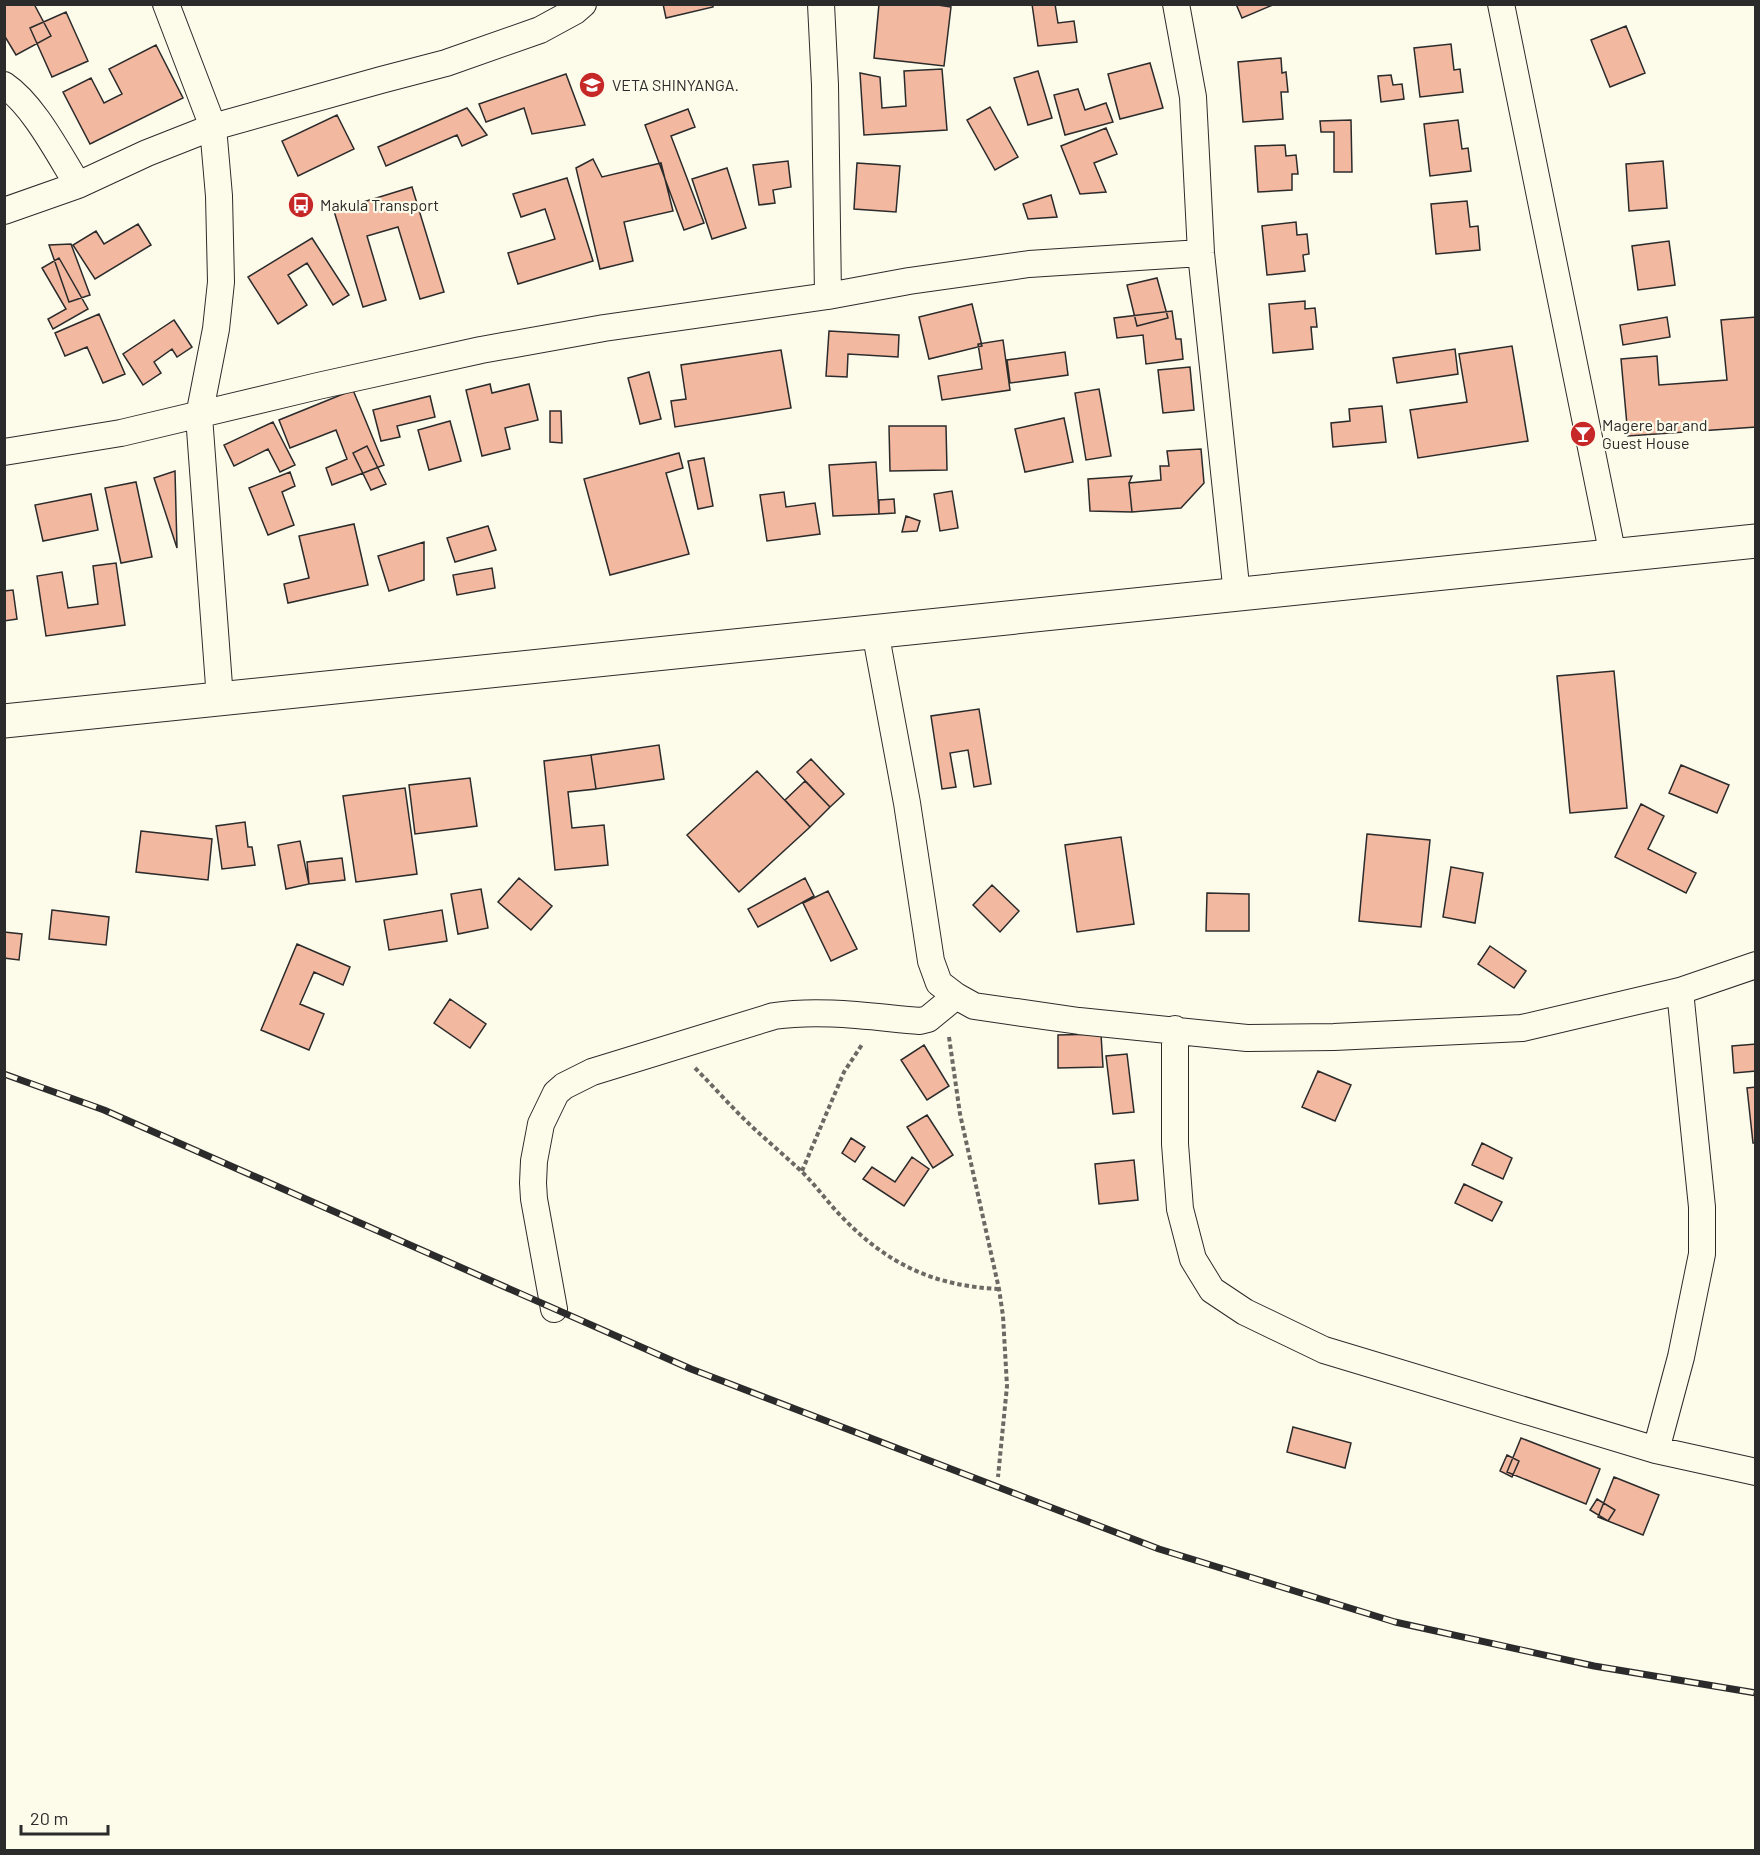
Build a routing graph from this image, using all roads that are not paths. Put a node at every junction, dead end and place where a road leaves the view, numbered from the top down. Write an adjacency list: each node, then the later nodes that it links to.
1 (166, 4): 7 (street)
2 (583, 4): 7 (street)
3 (821, 4): 11 (street)
4 (1176, 4): 10 (street)
5 (1501, 4): 15 (street)
6 (4, 85): 8 (street)
7 (213, 127): 8 (street); 12 (street)
8 (78, 185): 9 (street)
9 (4, 211)
10 (1201, 253): 11 (street); 16 (street)
11 (828, 296): 12 (street)
12 (199, 416): 13 (street); 18 (street)
13 (4, 452)
14 (1755, 541): 15 (highway)
15 (1613, 556): 16 (highway)
16 (1237, 594): 17 (highway)
17 (876, 632): 18 (highway); 22 (street)
18 (220, 699): 19 (highway)
19 (4, 721)
20 (1755, 965): 21 (street)
21 (1680, 991): 23 (street); 25 (street)
22 (950, 1001): 23 (street); 24 (street)
23 (1175, 1029): 25 (street)
24 (554, 1309)
25 (1656, 1450): 26 (street)
26 (1755, 1472)

